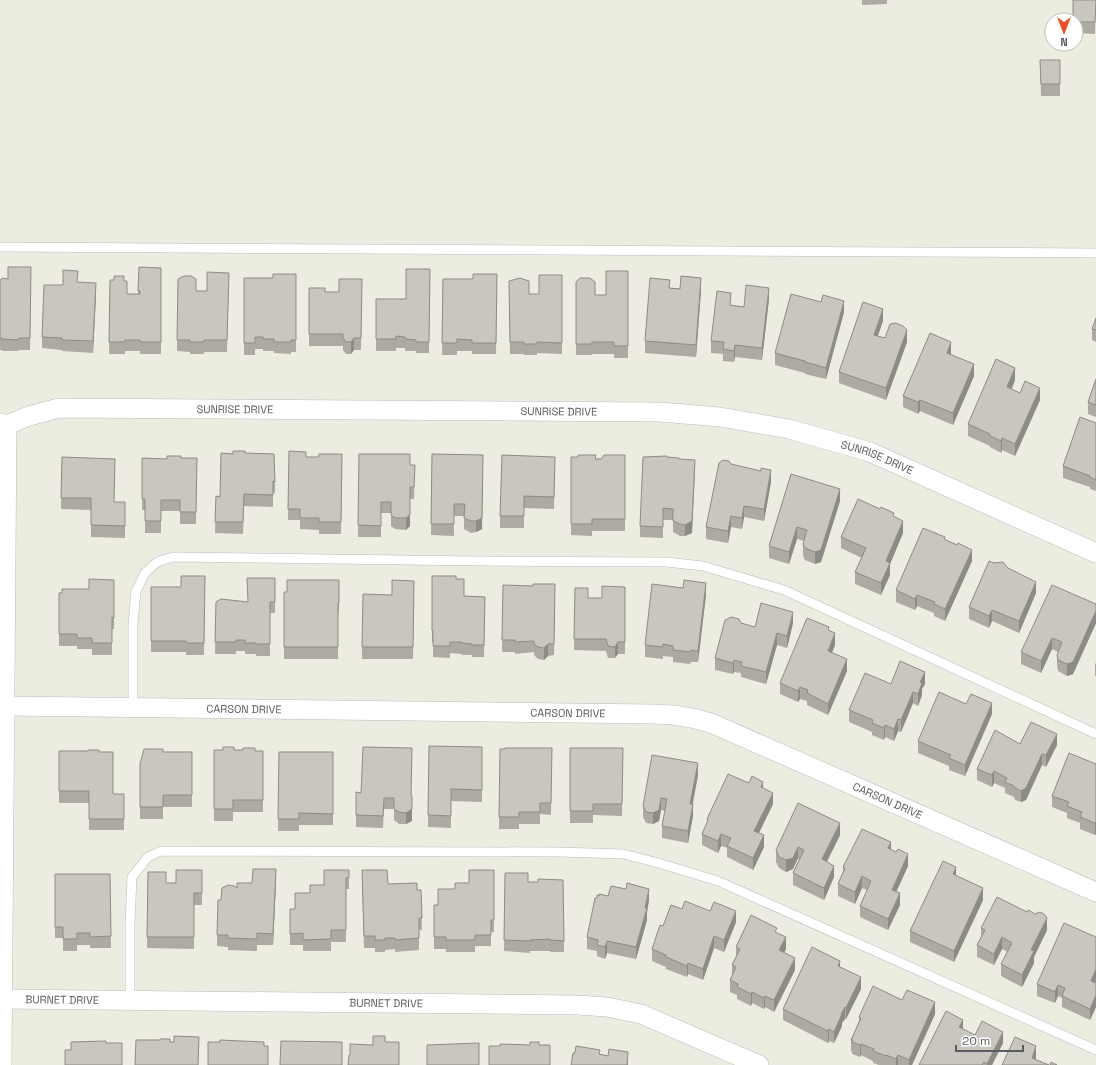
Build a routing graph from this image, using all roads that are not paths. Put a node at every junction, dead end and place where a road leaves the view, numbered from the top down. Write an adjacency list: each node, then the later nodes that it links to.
1 (0, 247): 2 (lane)
2 (1096, 253)
3 (3, 424): 4 (street, SUNRISE DRIVE); 5 (street)
4 (1096, 553)
5 (4, 706): 6 (street, CARSON DRIVE); 9 (street)
6 (133, 707): 7 (lane); 8 (street, CARSON DRIVE)
7 (1096, 734)
8 (1096, 892)
9 (2, 998): 10 (street, BURNET DRIVE); 12 (street)
10 (130, 1000): 11 (lane); 13 (street, BURNET DRIVE)
11 (1096, 1050)
12 (2, 1065)
13 (759, 1065)

